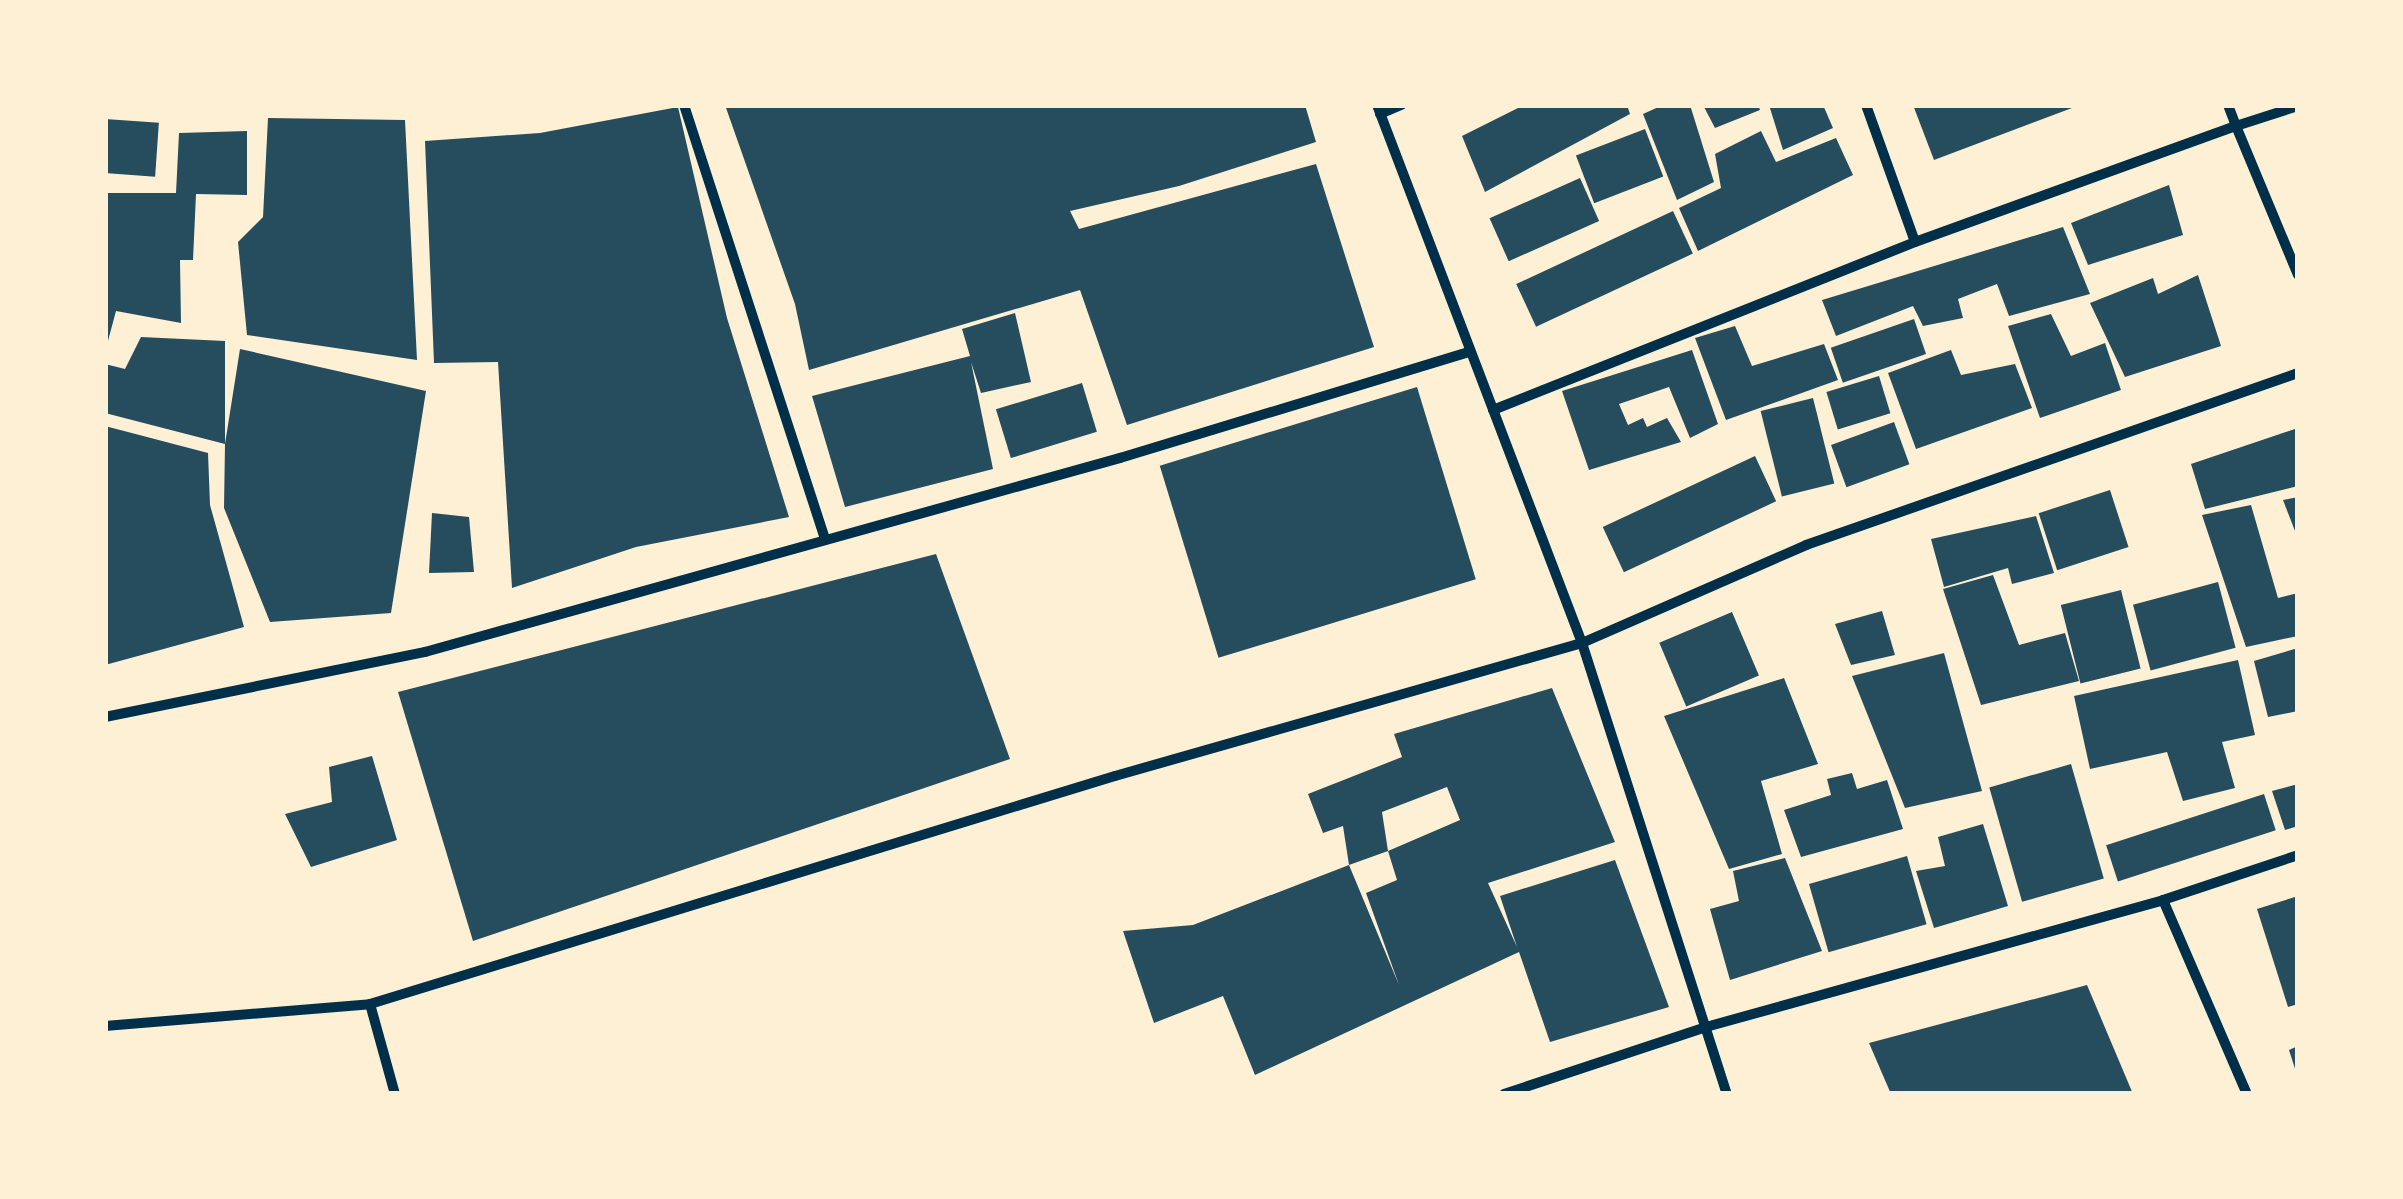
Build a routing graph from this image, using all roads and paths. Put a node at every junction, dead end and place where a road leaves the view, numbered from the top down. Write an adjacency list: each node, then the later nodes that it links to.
1 (684, 105): 13 (street)
2 (1401, 105): 6 (street)
3 (1866, 105): 8 (street)
4 (2228, 105): 7 (street)
5 (2298, 106): 7 (street)
6 (1378, 109): 10 (street)
7 (2236, 126): 8 (street); 9 (street)
8 (1916, 242): 12 (street)
9 (2298, 275)
10 (1468, 352): 12 (street); 13 (street)
11 (2298, 373): 14 (street)
12 (1493, 410): 14 (street)
13 (825, 540): 15 (street)
14 (1582, 643): 18 (street); 20 (street)
15 (105, 717)
16 (2298, 855): 17 (street)
17 (2162, 900): 20 (street); 24 (street)
18 (370, 1004): 19 (street); 21 (street)
19 (105, 1026)
20 (1706, 1027): 22 (street); 23 (street)
21 (395, 1094)
22 (1504, 1094)
23 (1727, 1094)
24 (2247, 1094)

